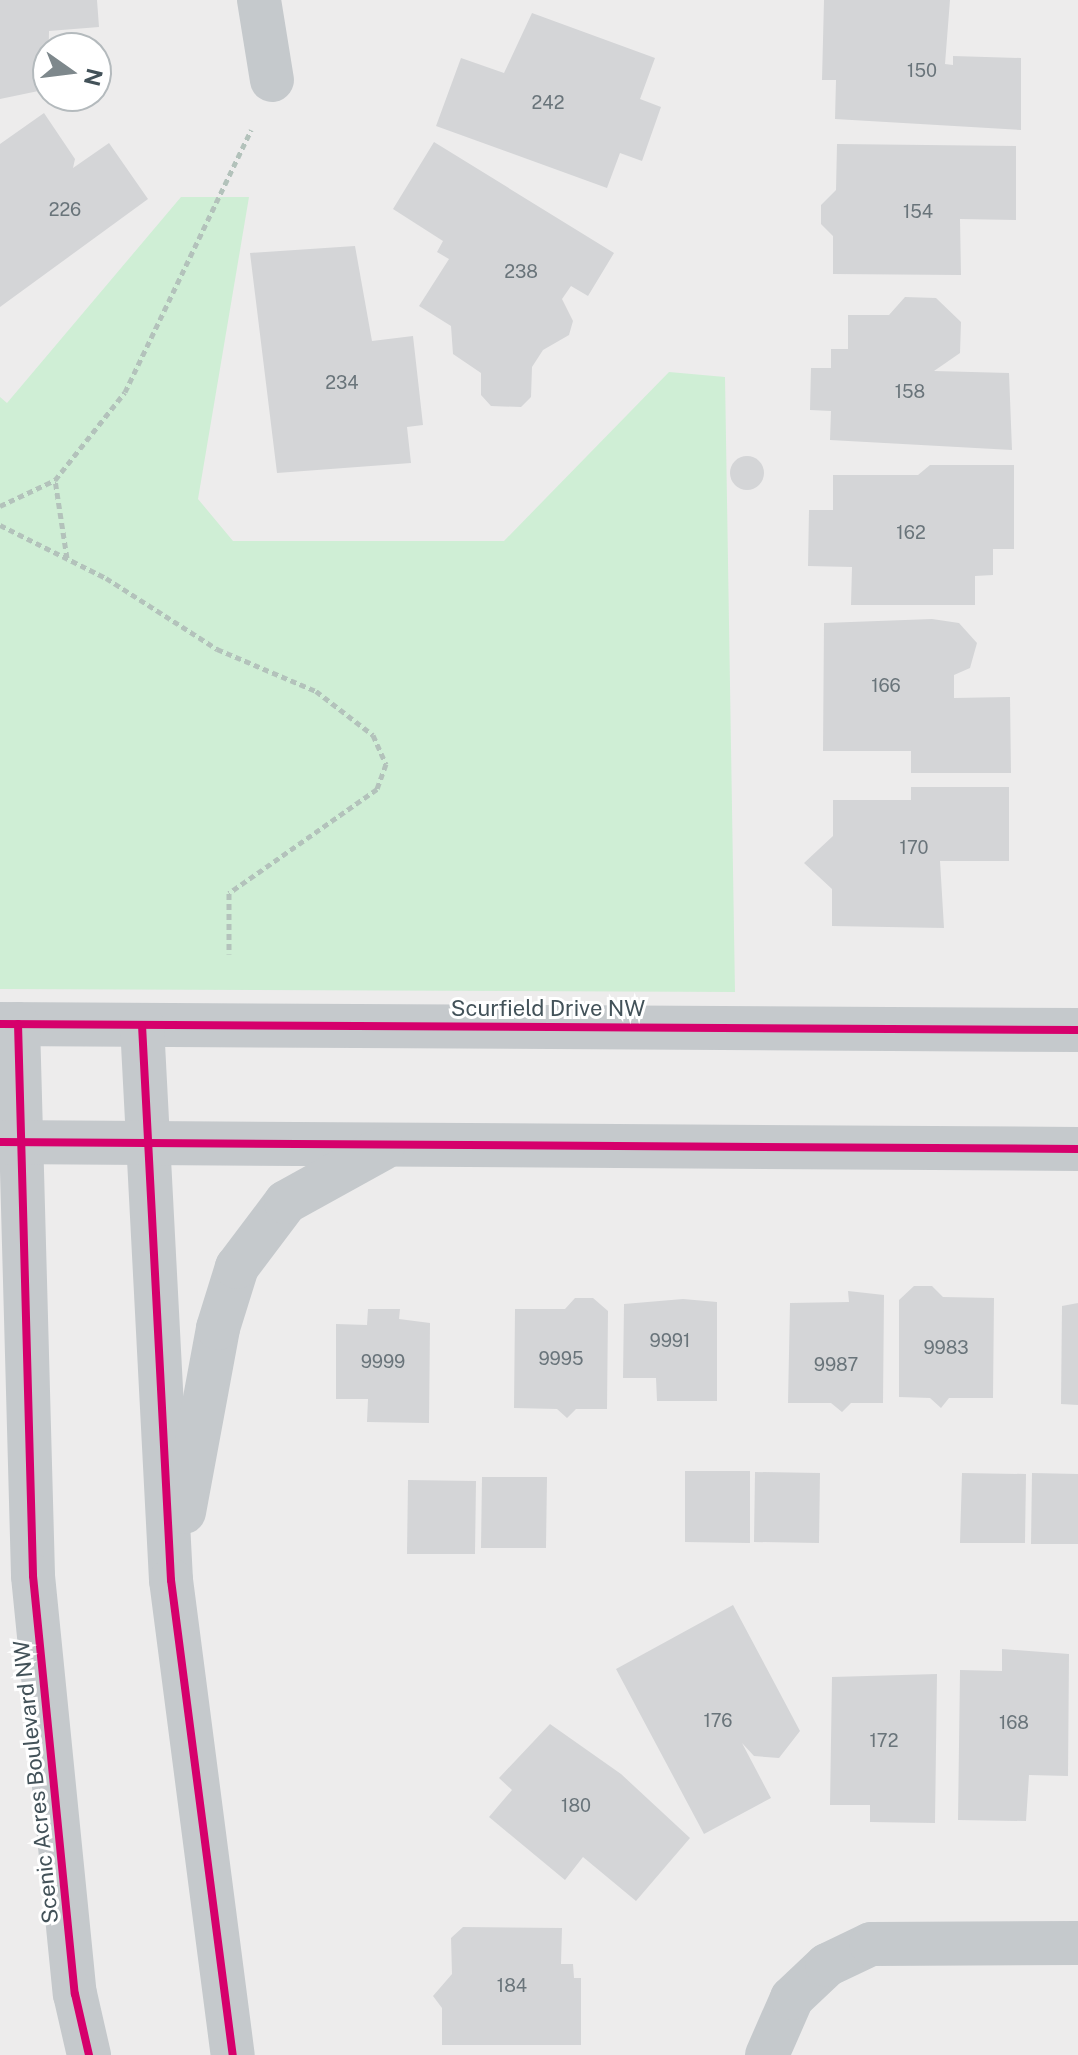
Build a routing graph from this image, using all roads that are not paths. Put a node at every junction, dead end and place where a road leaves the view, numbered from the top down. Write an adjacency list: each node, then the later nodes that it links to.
1 (259, 0): 2 (street)
2 (272, 80)
3 (9, 1024): 4 (street, Scurfield Drive NW); 6 (street, Scenic Acres Boulevard NW)
4 (142, 1025): 5 (street, Scurfield Drive NW); 7 (street)
5 (1078, 1030)
6 (10, 1142): 7 (street); 12 (street, Scenic Acres Boulevard NW)
7 (147, 1143): 8 (street); 10 (street)
8 (388, 1146): 9 (street); 10 (street)
9 (1078, 1149)
10 (171, 1580): 13 (street)
11 (1078, 1943): 14 (street)
12 (89, 2055)
13 (233, 2055)
14 (767, 2055)

